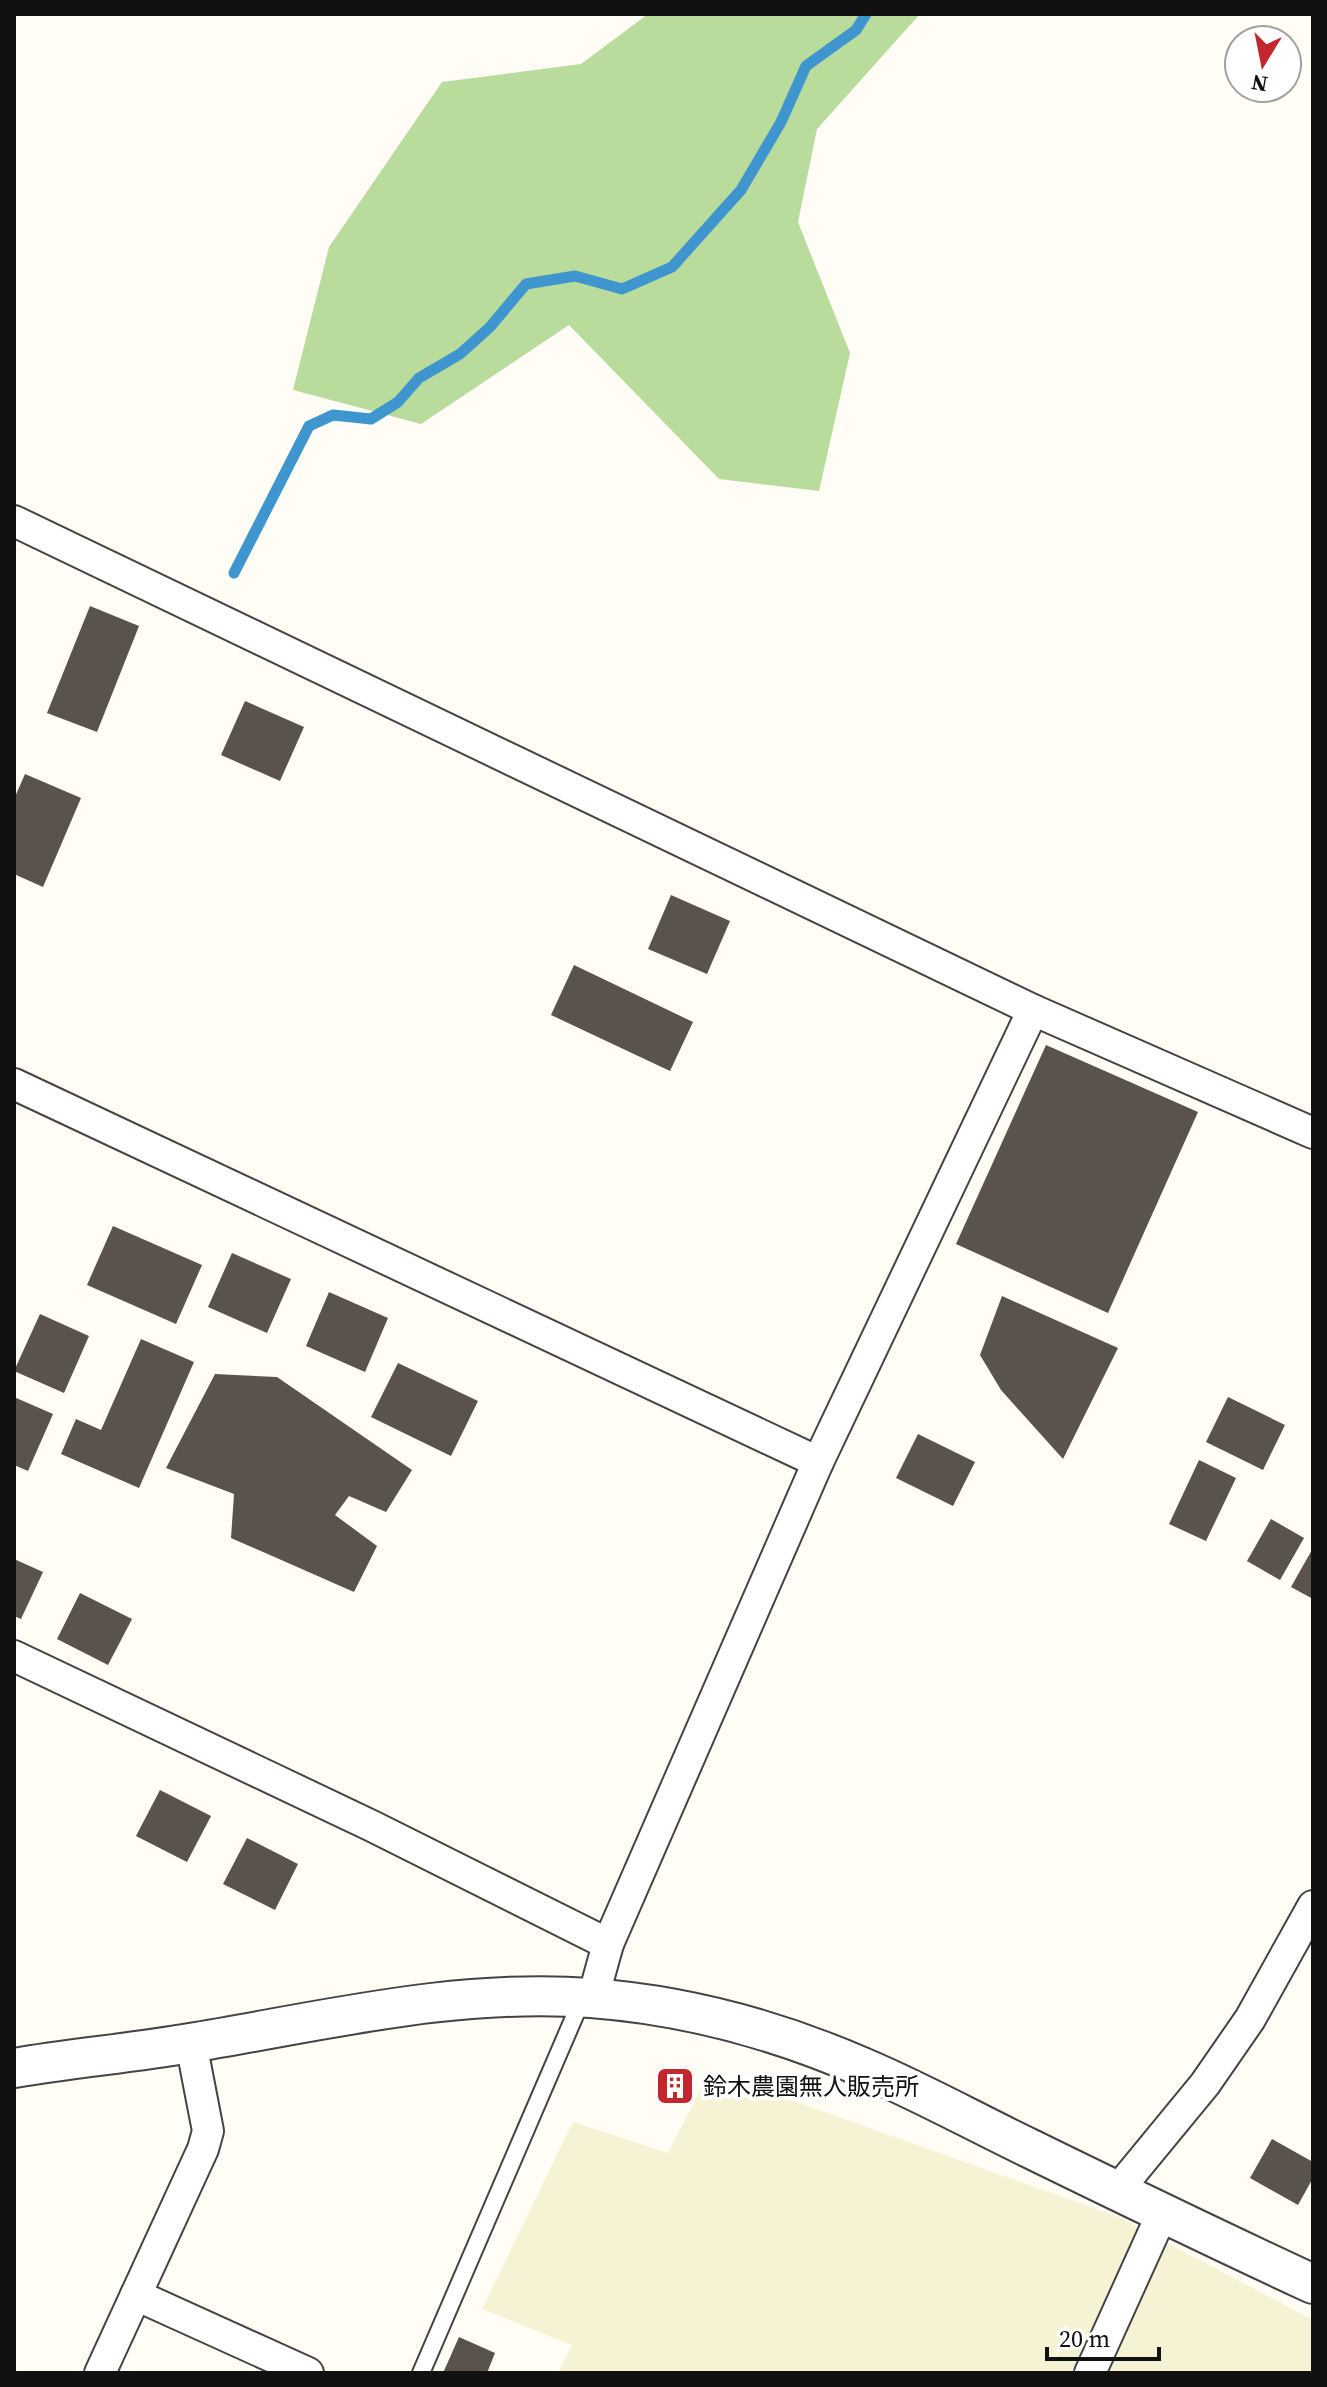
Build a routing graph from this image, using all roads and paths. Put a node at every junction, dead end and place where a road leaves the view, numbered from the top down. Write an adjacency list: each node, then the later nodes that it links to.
1 (14, 521): 2 (street)
2 (1033, 1010): 4 (street); 5 (street)
3 (14, 1084): 5 (street)
4 (1313, 1133)
5 (818, 1462): 8 (street)
6 (14, 1656): 8 (street)
7 (1313, 1906): 12 (street)
8 (608, 1944): 9 (street)
9 (588, 1998): 10 (street); 12 (street); 18 (lane)
10 (191, 2043): 11 (street); 15 (street)
11 (14, 2068)
12 (1117, 2191): 13 (street)
13 (1162, 2214): 14 (street); 19 (street)
14 (1313, 2284)
15 (136, 2295): 16 (street); 17 (street)
16 (100, 2373)
17 (308, 2373)
18 (421, 2373)
19 (1090, 2373)

